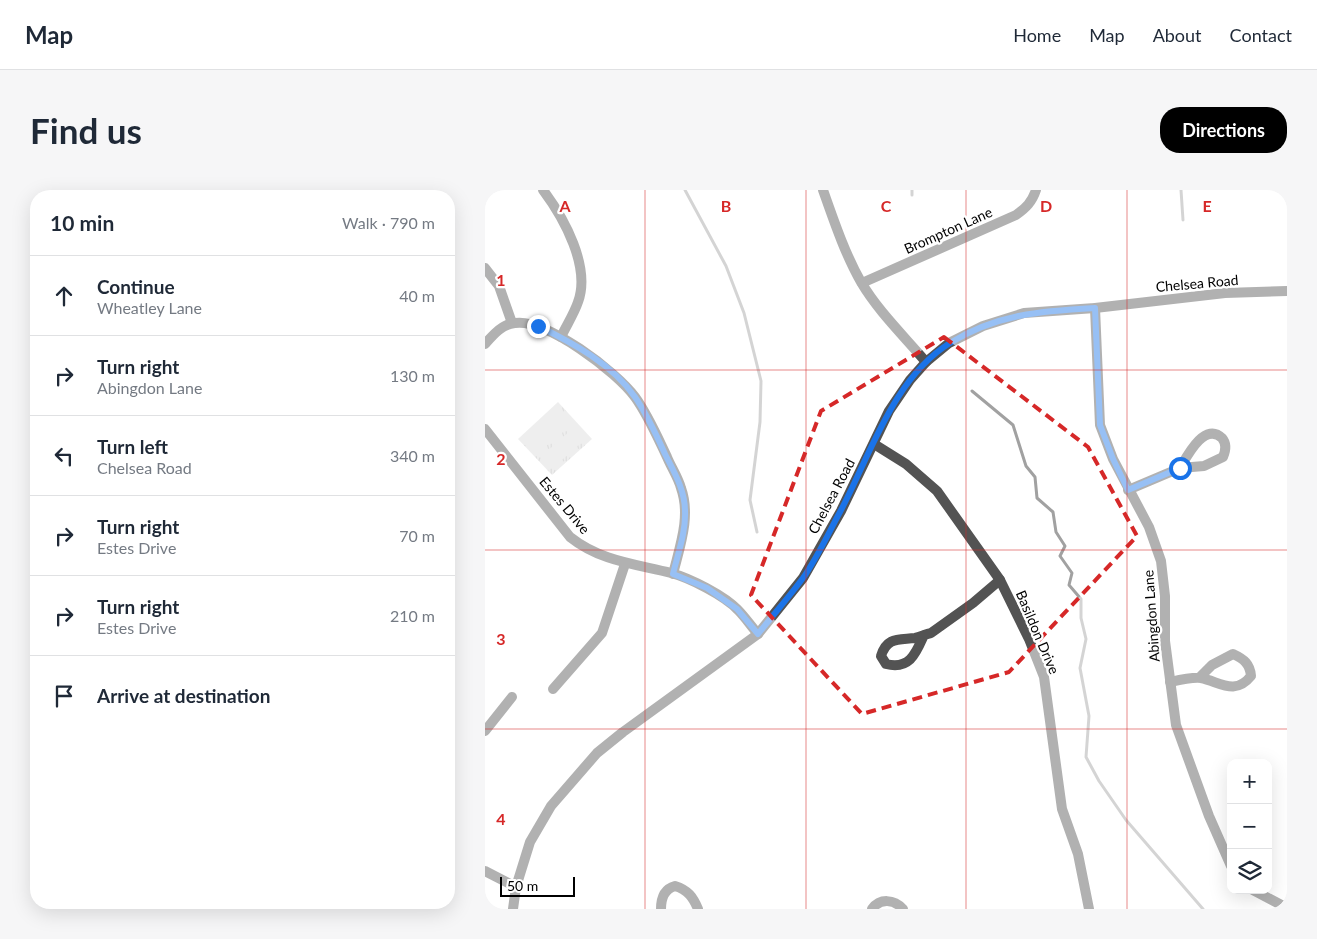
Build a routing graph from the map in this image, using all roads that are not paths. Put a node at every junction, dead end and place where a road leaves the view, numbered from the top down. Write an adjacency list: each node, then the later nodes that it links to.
1 (543, 190): 9 (street)
2 (823, 190): 5 (street)
3 (1036, 190): 5 (street, Brompton Lane)
4 (485, 268): 8 (street)
5 (862, 283): 11 (street)
6 (1287, 292): 7 (street, Chelsea Road)
7 (1095, 308): 11 (street, Chelsea Road); 15 (street, Abingdon Lane)
8 (512, 323): 9 (street); 10 (street)
9 (561, 337): 17 (street)
10 (485, 344)
11 (925, 362): 13 (street, Chelsea Road)
12 (485, 429): 16 (street, Estes Drive)
13 (874, 444): 18 (street, Basildon Drive); 19 (street, Chelsea Road)
14 (1180, 468): 14 (street); 15 (street)
15 (1128, 490): 22 (street, Abingdon Lane)
16 (625, 564): 17 (street, Estes Drive); 23 (street)
17 (673, 574): 19 (street, Estes Drive)
18 (1001, 580): 20 (street); 36 (street, Basildon Drive)
19 (758, 634): 28 (street, Chelsea Road)
20 (925, 635)
21 (1199, 678): 21 (street); 22 (street)
22 (1170, 682): 26 (street, Abingdon Lane)
23 (553, 689)
24 (512, 697): 25 (street)
25 (485, 731)
26 (1227, 857)
27 (485, 871): 28 (street)
28 (516, 887): 31 (street, Chelsea Road)
29 (1261, 894): 30 (street)
30 (1287, 908)
31 (513, 909)
32 (661, 909): 33 (street)
33 (698, 909)
34 (872, 909): 35 (street)
35 (903, 909)
36 (1089, 909)

